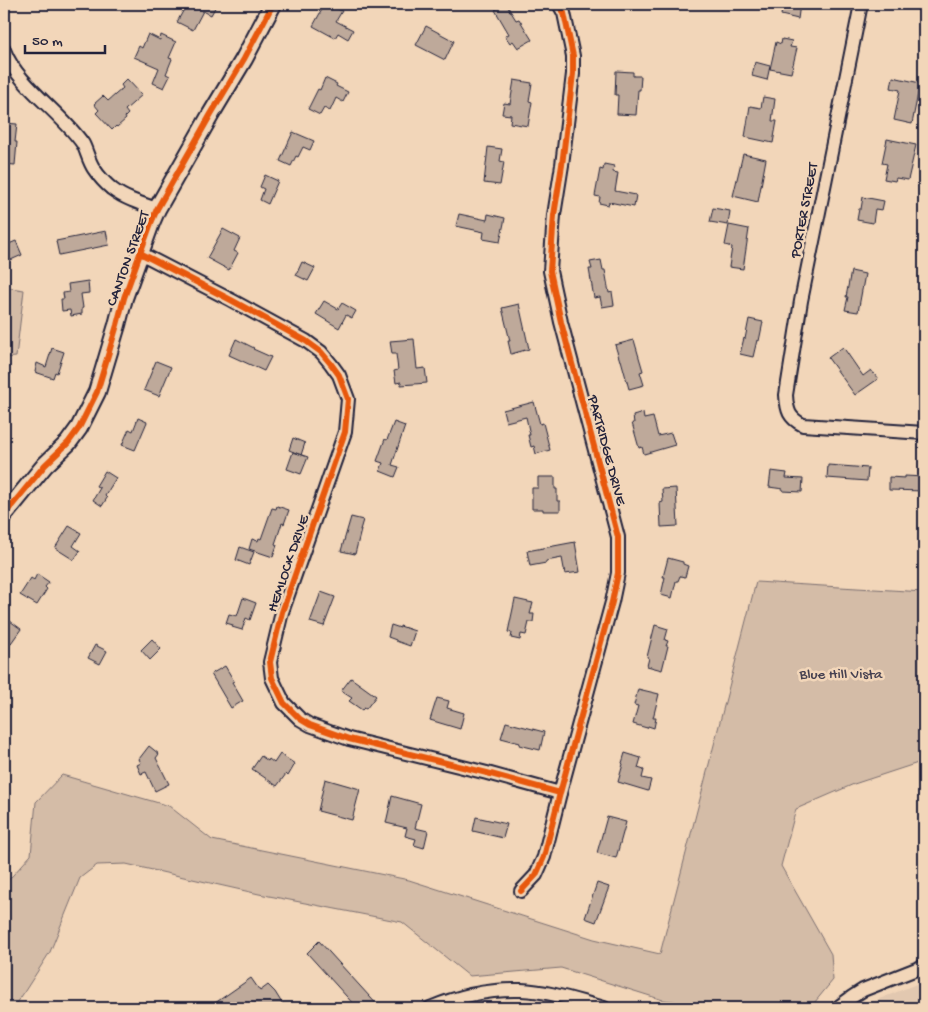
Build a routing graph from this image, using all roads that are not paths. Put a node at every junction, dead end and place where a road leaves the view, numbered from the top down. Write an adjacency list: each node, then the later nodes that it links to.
1 (273, 4): 5 (main road, CANTON STREET)
2 (559, 4): 9 (street, PARTRIDGE DRIVE)
3 (861, 4): 7 (street, PORTER STREET)
4 (4, 50): 5 (street)
5 (157, 210): 6 (main road, CANTON STREET)
6 (140, 253): 8 (main road, CANTON STREET); 9 (street, HEMLOCK DRIVE)
7 (924, 433)
8 (4, 515)
9 (560, 793): 10 (street, PARTRIDGE DRIVE)
10 (521, 891)
11 (923, 966): 14 (street)
12 (430, 1008): 13 (street)
13 (604, 1008)
14 (837, 1008)

